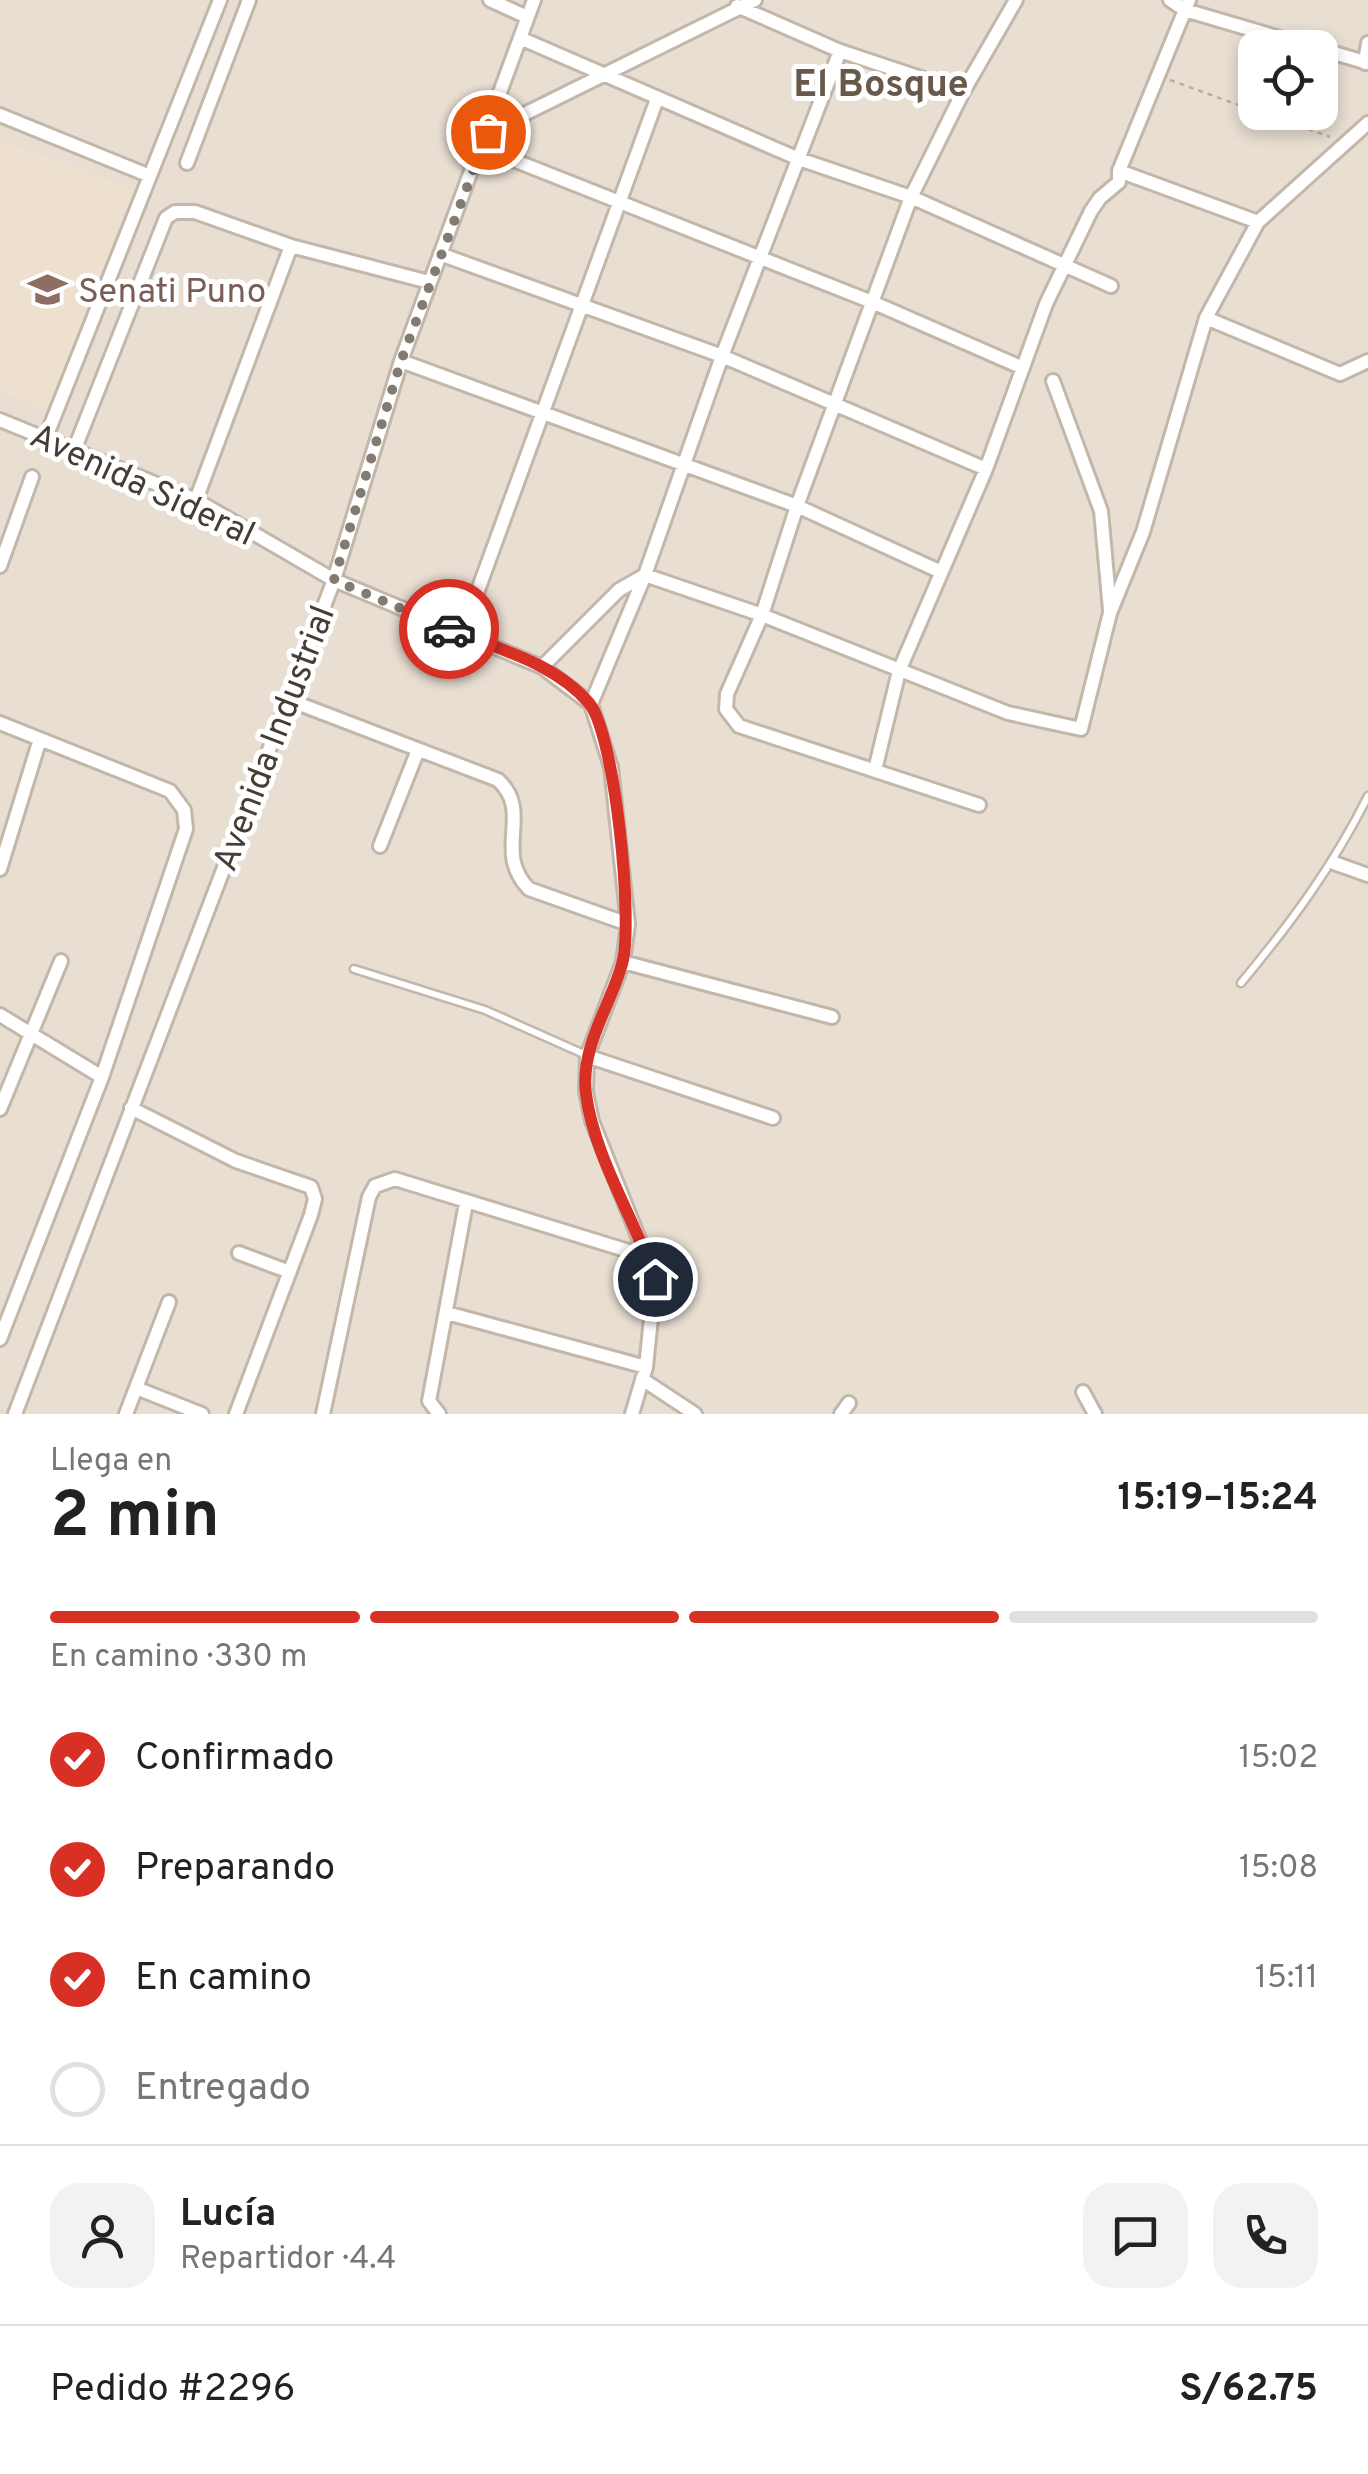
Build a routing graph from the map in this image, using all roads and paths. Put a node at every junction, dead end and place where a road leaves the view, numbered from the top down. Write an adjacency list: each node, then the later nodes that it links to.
1 (220, 0): 31 (street)
2 (249, 0): 29 (street)
3 (490, 0): 10 (street)
4 (534, 0): 10 (street, Avenida Industrial)
5 (755, 0): 9 (street)
6 (1016, 0): 19 (street)
7 (1170, 0): 8 (street)
8 (1187, 5): 11 (street); 18 (street)
9 (737, 6): 14 (street); 17 (street)
10 (528, 17): 12 (street, Avenida Industrial)
11 (1263, 30)
12 (520, 38): 17 (street); 25 (street, Avenida Industrial)
13 (1368, 43): 16 (street)
14 (840, 52): 19 (street); 28 (street)
15 (1338, 54): 16 (street)
16 (1367, 63)
17 (601, 75): 20 (street); 25 (street)
18 (1159, 76): 21 (path); 30 (street)
19 (964, 92): 32 (street)
20 (657, 99): 28 (street); 33 (street)
21 (1238, 104)
22 (0, 115): 31 (street)
23 (1368, 122): 26 (street)
24 (1310, 130): 26 (path)
25 (488, 132): 27 (street, Avenida Industrial)
26 (1343, 142): 34 (street)
27 (483, 148): 33 (street); 36 (street, Avenida Industrial)
28 (798, 159): 32 (street); 37 (street)
29 (187, 163)
30 (1118, 170): 34 (street); 38 (street)
31 (150, 176): 52 (street)
32 (912, 197): 38 (street); 41 (street)
33 (619, 203): 37 (street); 42 (street)
34 (1258, 222): 43 (street)
35 (291, 246): 39 (street); 53 (street); 57 (street)
36 (440, 254): 39 (street, Avenida Industrial); 42 (street)
37 (759, 258): 41 (street); 44 (street)
38 (1064, 263): 40 (street); 47 (street)
39 (429, 282): 45 (street, Avenida Industrial)
40 (1110, 286)
41 (872, 302): 47 (street); 49 (street)
42 (580, 306): 44 (street); 50 (street)
43 (1206, 318): 46 (street); 63 (street)
44 (722, 356): 49 (street); 54 (street)
45 (401, 361): 50 (street); 62 (street, Avenida Industrial)
46 (1368, 362)
47 (1023, 368): 55 (street)
48 (1053, 380): 63 (street)
49 (834, 403): 55 (street); 58 (street)
50 (540, 411): 54 (street); 65 (street)
51 (0, 420): 52 (street, Avenida Sideral)
52 (46, 437): 53 (street, Avenida Sideral)
53 (75, 448): 57 (street, Avenida Sideral)
54 (682, 466): 58 (street); 61 (street)
55 (986, 469): 60 (street)
56 (32, 476): 59 (street)
57 (196, 500): 62 (street, Avenida Sideral)
58 (796, 506): 60 (street); 64 (street)
59 (0, 566)
60 (939, 572): 67 (street)
61 (645, 575): 64 (street); 66 (street); 69 (street)
62 (334, 580): 65 (street, Avenida Sideral); 68 (street, Avenida Industrial)
63 (1110, 613): 67 (street)
64 (762, 615): 67 (street); 73 (street)
65 (462, 634): 66 (street, Avenida Sideral)
66 (542, 668): 69 (street, Avenida Sideral)
67 (900, 671): 73 (street)
68 (289, 700): 72 (street); 90 (street, Avenida Industrial)
69 (591, 704): 80 (street)
70 (0, 723): 71 (street)
71 (40, 739): 78 (street); 89 (street, Avenida Industrial)
72 (418, 750): 76 (street); 80 (street)
73 (874, 770): 75 (street)
74 (1368, 796): 77 (lane)
75 (980, 805)
76 (380, 846)
77 (1334, 863): 79 (street); 84 (lane)
78 (0, 869)
79 (1368, 875)
80 (628, 924): 82 (street)
81 (60, 961): 87 (street)
82 (623, 962): 86 (street); 88 (street)
83 (354, 969): 88 (lane)
84 (1241, 983)
85 (0, 1015): 87 (street)
86 (832, 1018)
87 (30, 1030): 89 (street); 91 (street)
88 (587, 1056): 92 (street); 95 (street)
89 (102, 1077): 99 (street, Avenida Industrial)
90 (131, 1108): 96 (street); 103 (street, Avenida Industrial)
91 (0, 1109)
92 (773, 1118)
93 (466, 1203): 95 (street); 98 (street); 107 (street)
94 (239, 1253): 96 (street)
95 (648, 1257): 100 (street)
96 (287, 1271): 106 (street)
97 (169, 1302): 101 (street)
98 (446, 1313): 100 (street); 108 (street)
99 (0, 1339)
100 (644, 1373): 109 (street); 110 (street)
101 (136, 1388): 104 (street); 105 (street)
102 (1083, 1392): 111 (street)
103 (15, 1414)
104 (126, 1414)
105 (202, 1414)
106 (236, 1414)
107 (323, 1414)
108 (439, 1414)
109 (632, 1414)
110 (694, 1414)
111 (1095, 1414)

